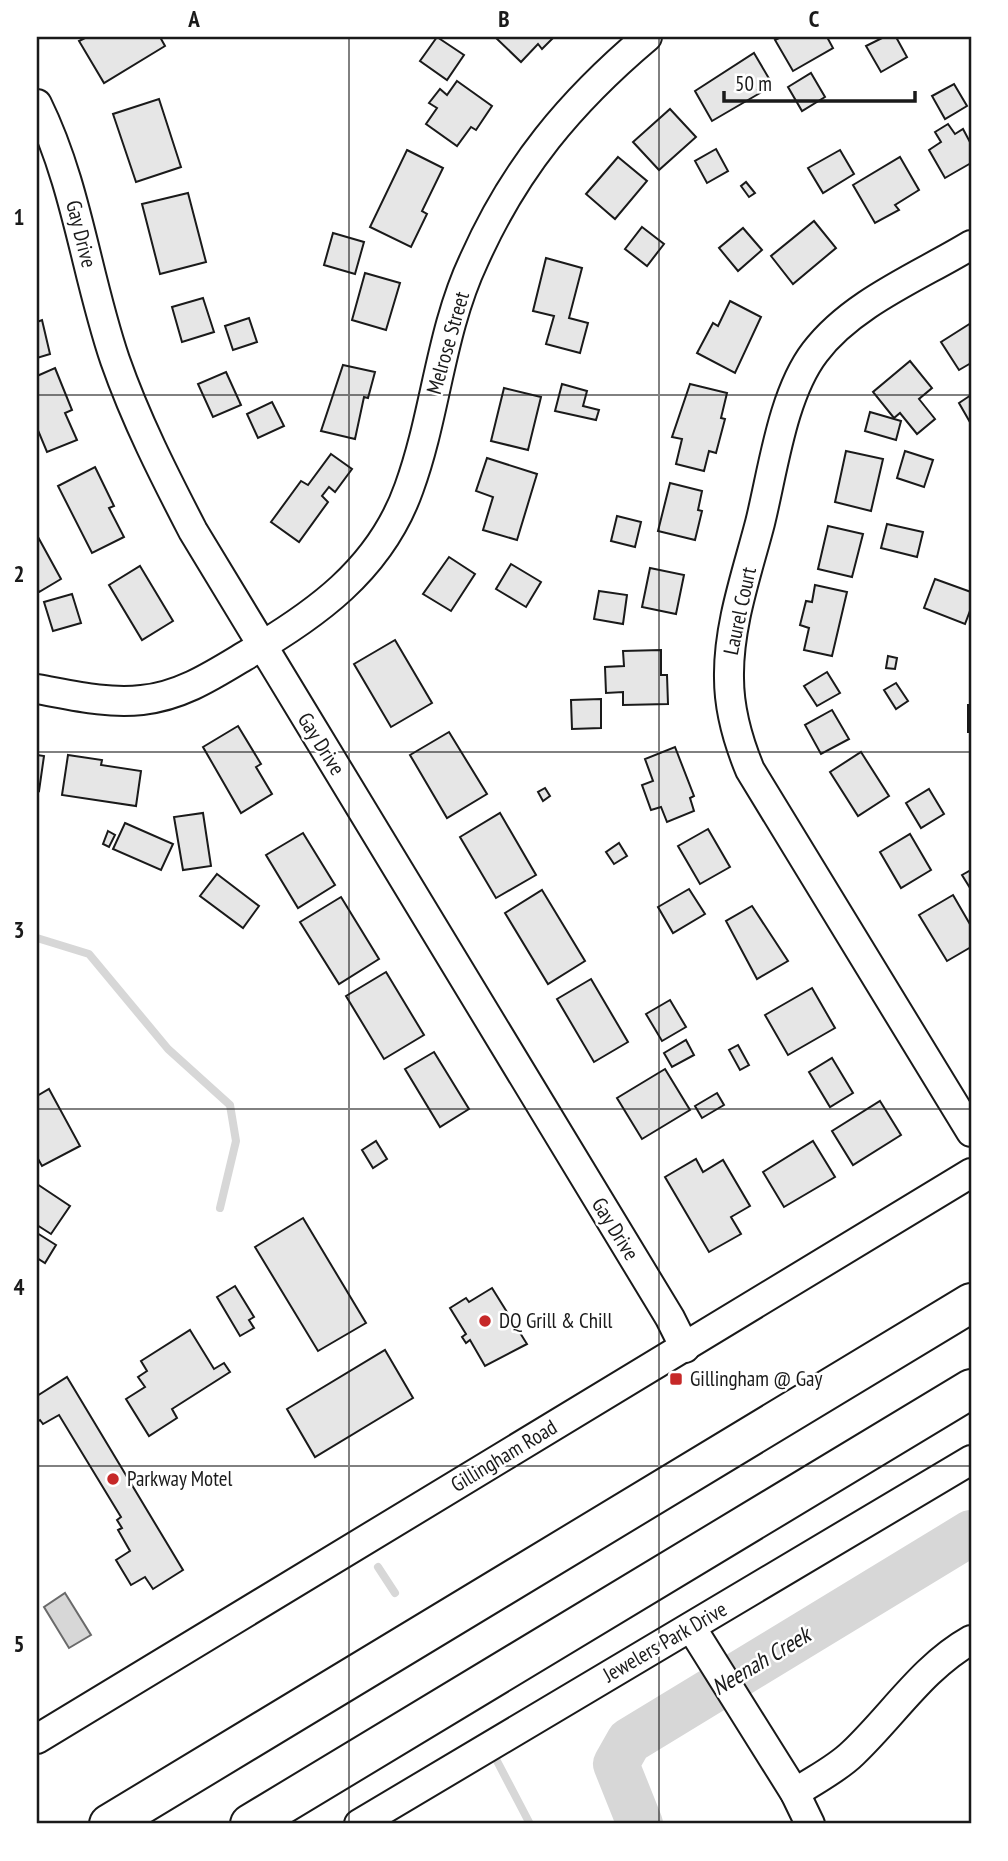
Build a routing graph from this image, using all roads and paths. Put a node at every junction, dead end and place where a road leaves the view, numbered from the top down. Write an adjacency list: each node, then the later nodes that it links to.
1 (647, 37): 4 (street, Melrose Street)
2 (37, 104): 4 (street, Gay Drive)
3 (971, 244): 6 (street, Laurel Court)
4 (261, 647): 5 (street, Melrose Street); 9 (street, Gay Drive)
5 (37, 689)
6 (971, 1132)
7 (971, 1173): 9 (street, Gillingham Road)
8 (971, 1303): 16 (highway)
9 (685, 1348): 14 (street, Gillingham Road)
10 (971, 1390): 17 (highway)
11 (971, 1460): 12 (street, Jewelers Park Drive)
12 (691, 1627): 15 (street); 18 (street, Jewelers Park Drive)
13 (971, 1640): 15 (street)
14 (37, 1739)
15 (795, 1793): 19 (street)
16 (109, 1824)
17 (250, 1824)
18 (359, 1824)
19 (810, 1824)

